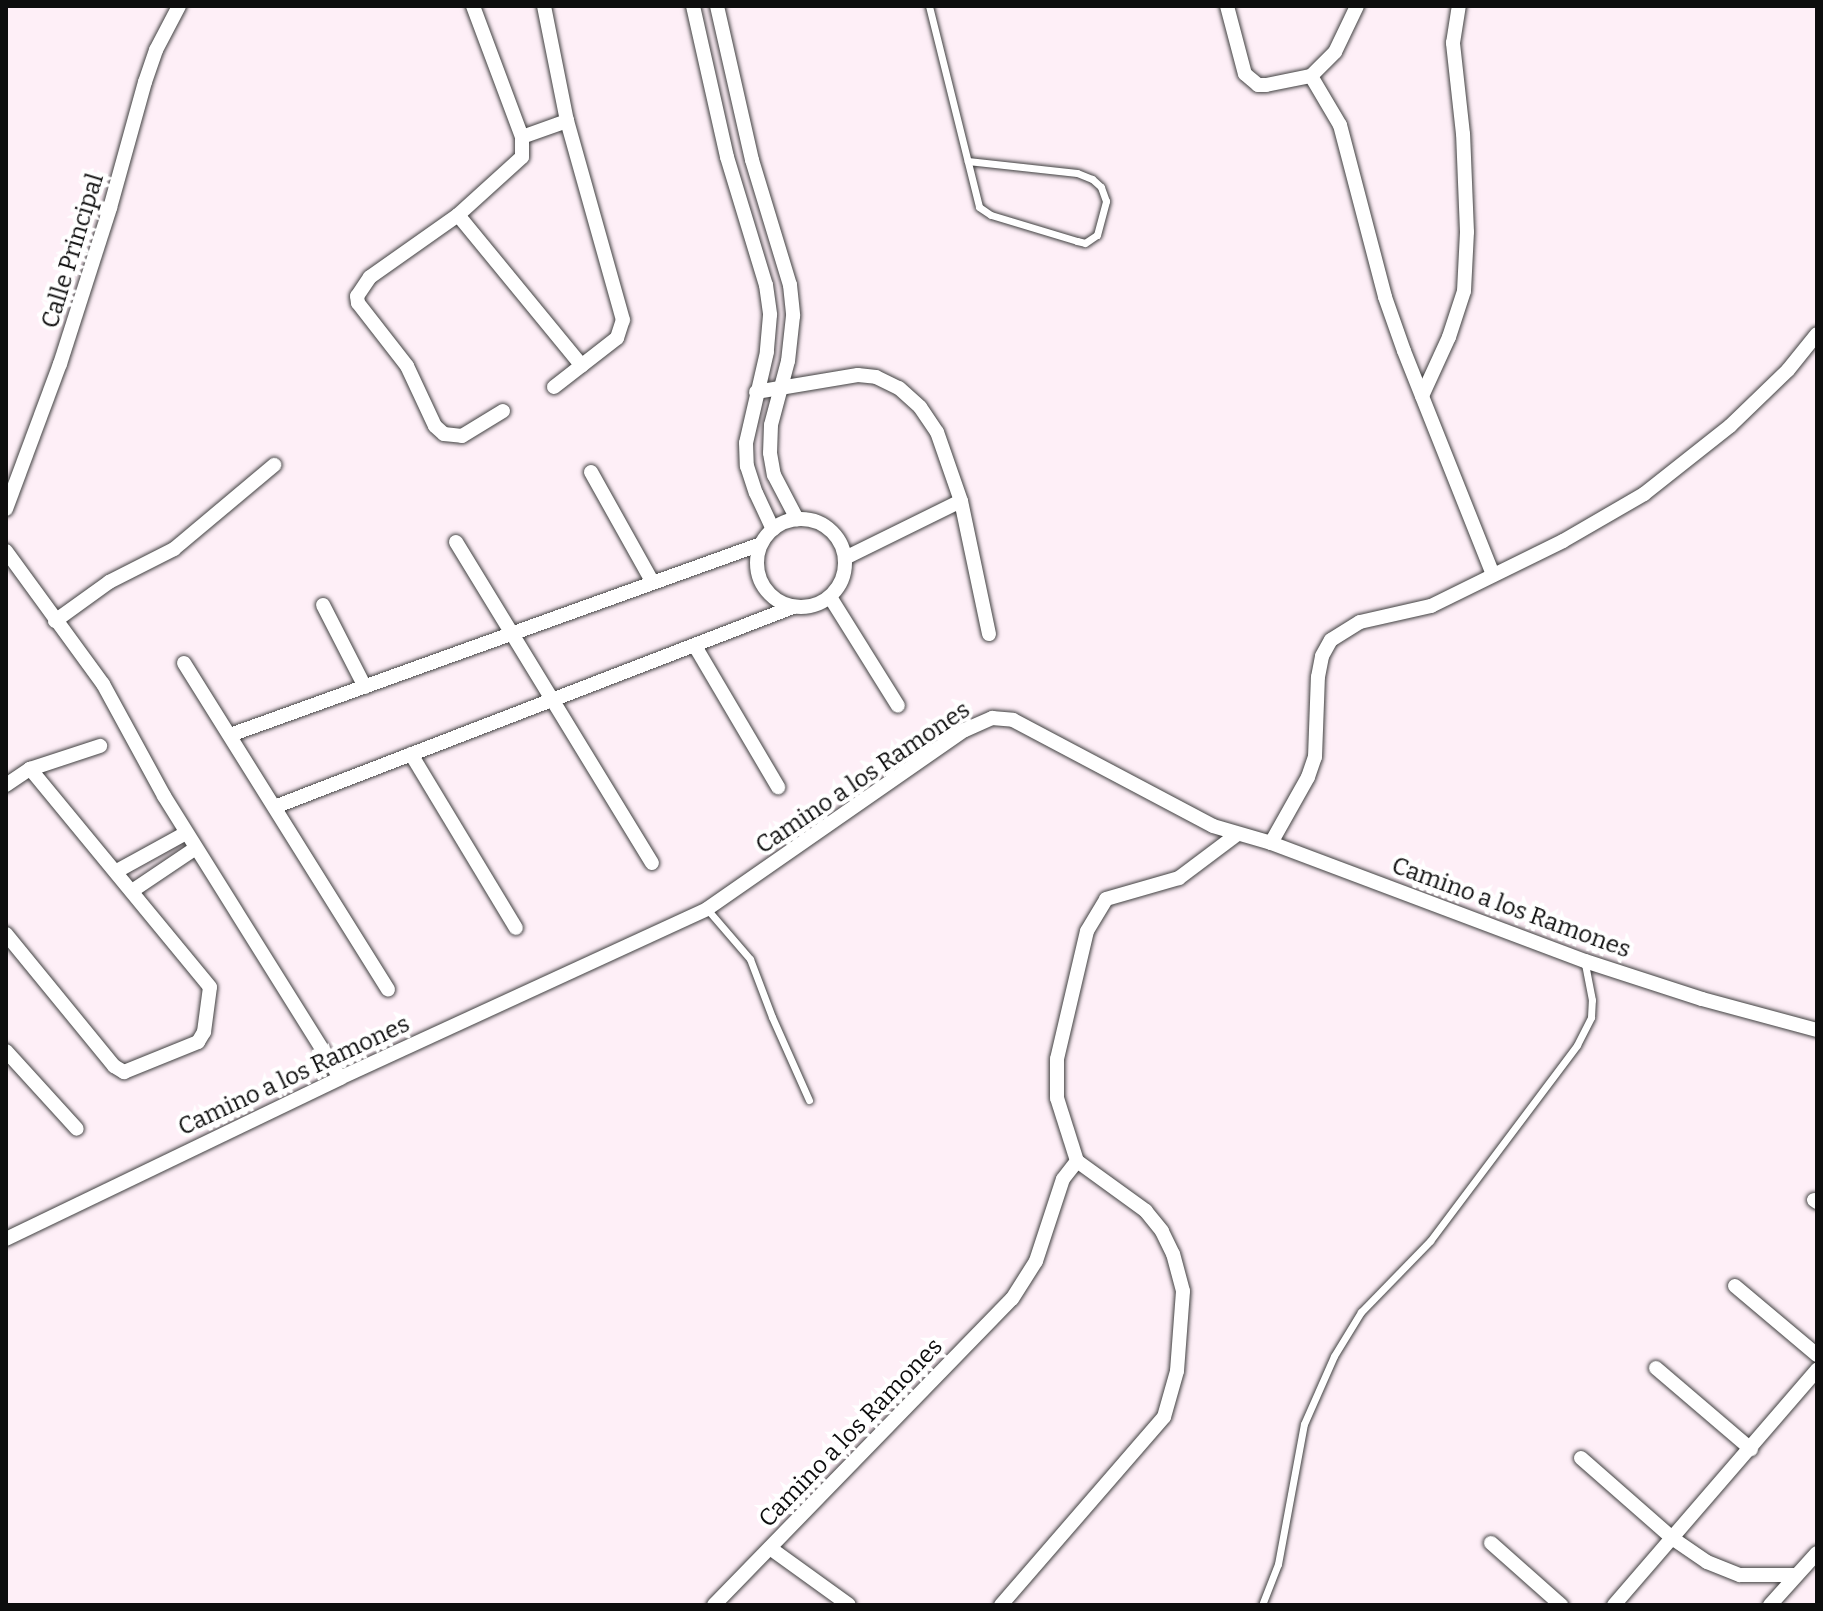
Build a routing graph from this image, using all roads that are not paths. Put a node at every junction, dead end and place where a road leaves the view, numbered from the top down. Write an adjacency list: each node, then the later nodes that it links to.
1 (179, 6): 27 (street, Calle Principal)
2 (473, 6): 14 (street)
3 (544, 6): 13 (street)
4 (693, 6): 12 (street)
5 (717, 6): 11 (street)
6 (929, 6): 15 (lane)
7 (1227, 6): 10 (street)
8 (1357, 6): 10 (street)
9 (1459, 6): 22 (street)
10 (1311, 76): 22 (street)
11 (738, 100): 12 (street); 20 (street)
12 (716, 106): 21 (street)
13 (567, 121): 14 (street); 18 (street)
14 (522, 137): 16 (street)
15 (968, 161): 15 (lane)
16 (458, 215): 18 (street); 23 (street)
17 (1817, 334): 34 (street)
18 (582, 366): 19 (street)
19 (554, 387)
20 (781, 388): 21 (street); 26 (street); 28 (street)
21 (756, 392): 29 (street)
22 (1422, 396): 34 (street)
23 (503, 411)
24 (274, 465): 39 (street)
25 (591, 472): 35 (street)
26 (961, 501): 33 (street); 41 (street)
27 (6, 509)
28 (797, 519): 29 (street); 33 (street)
29 (773, 529): 31 (street)
30 (456, 542): 40 (street)
31 (761, 544): 35 (street); 38 (street)
32 (6, 551): 39 (street)
33 (845, 558): 36 (street)
34 (1493, 575): 56 (street)
35 (652, 581): 40 (street)
36 (830, 597): 38 (street); 46 (street)
37 (323, 605): 44 (street)
38 (793, 607): 42 (street)
39 (55, 621): 54 (street)
40 (511, 634): 44 (street); 45 (street)
41 (989, 634)
42 (695, 646): 45 (street); 52 (street)
43 (184, 663): 47 (street)
44 (365, 687): 47 (street)
45 (553, 701): 49 (street); 58 (street)
46 (898, 706)
47 (230, 735): 53 (street)
48 (100, 746): 50 (street)
49 (411, 754): 53 (street); 62 (street)
50 (30, 769): 51 (street); 59 (street)
51 (6, 785)
52 (778, 787)
53 (277, 806): 65 (street)
54 (186, 833): 57 (street); 59 (street)
55 (1236, 835): 56 (street, Camino a los Ramones); 61 (street, Camino a los Ramones); 71 (street)
56 (1271, 843): 64 (street, Camino a los Ramones)
57 (196, 848): 60 (street); 68 (street)
58 (652, 863)
59 (117, 871): 60 (street)
60 (132, 891): 63 (street)
61 (707, 909): 68 (street, Camino a los Ramones); 69 (lane)
62 (516, 928)
63 (6, 934)
64 (1585, 961): 66 (street, Camino a los Ramones); 87 (lane)
65 (388, 990)
66 (1817, 1030)
67 (6, 1051): 70 (street)
68 (340, 1078): 72 (street, Camino a los Ramones)
69 (809, 1100)
70 (77, 1129)
71 (1077, 1161): 81 (street, Camino a los Ramones); 86 (street)
72 (6, 1239)
73 (1735, 1286): 74 (street)
74 (1817, 1355)
75 (1656, 1368): 77 (street)
76 (1817, 1370): 77 (street)
77 (1751, 1449): 79 (street)
78 (1581, 1458): 79 (street)
79 (1672, 1538): 83 (street); 89 (street)
80 (1491, 1543): 88 (street)
81 (770, 1548): 84 (street, Camino a los Ramones); 85 (street)
82 (1817, 1553): 83 (street)
83 (1796, 1575): 90 (street)
84 (714, 1605)
85 (849, 1605)
86 (1001, 1605)
87 (1262, 1605)
88 (1561, 1605)
89 (1614, 1605)
90 (1770, 1605)

